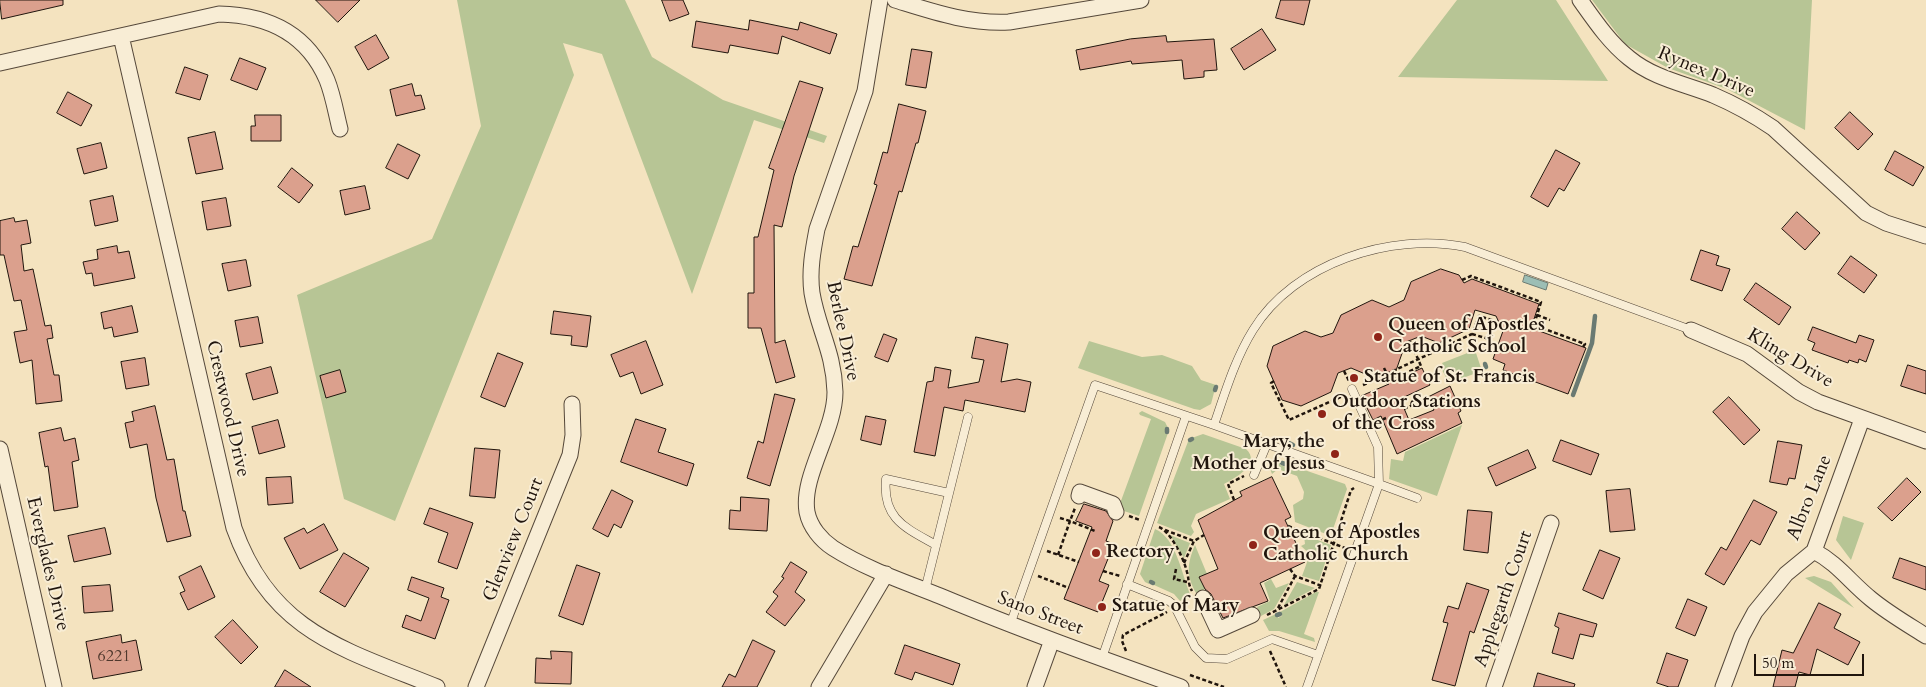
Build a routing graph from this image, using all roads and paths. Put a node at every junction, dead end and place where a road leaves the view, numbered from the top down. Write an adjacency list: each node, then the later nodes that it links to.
1 (880, 0): 59 (street, Berlee Drive)
2 (895, 0): 4 (street)
3 (1580, 0): 8 (street, Rynex Drive)
4 (1133, 1)
5 (121, 36): 6 (street); 7 (street); 79 (street, Crestwood Drive)
6 (0, 63)
7 (340, 129)
8 (1926, 236)
9 (1462, 280): 10 (path)
10 (1538, 315): 11 (path); 15 (path)
11 (1550, 320)
12 (1691, 330): 27 (street, Kling Drive); 29 (lane)
13 (1472, 334): 13 (path); 16 (path)
14 (1410, 341): 16 (path)
15 (1583, 347)
16 (1418, 359): 18 (path); 18 (path)
17 (1384, 368): 18 (path)
18 (1385, 375): 20 (path)
19 (1274, 381): 20 (path)
20 (1352, 389): 34 (lane)
21 (572, 404): 80 (street, Glenview Court)
22 (1412, 405): 23 (path)
23 (1404, 409)
24 (1186, 416): 29 (lane); 41 (lane); 50 (lane)
25 (968, 417): 36 (lane)
26 (1386, 418): 28 (path)
27 (1862, 419): 30 (street, Kling Drive); 51 (street, Albro Lane)
28 (1381, 420)
29 (1214, 425): 31 (lane)
30 (1926, 441)
31 (1267, 444): 33 (lane); 34 (lane)
32 (0, 449): 78 (street, Everglades Drive)
33 (1254, 475): 39 (path)
34 (1379, 484): 38 (lane); 75 (lane)
35 (1354, 488): 48 (path)
36 (949, 493): 49 (lane); 49 (lane)
37 (1079, 496): 40 (street)
38 (1417, 498)
39 (1234, 500)
40 (1116, 512): 41 (path)
41 (1148, 523): 44 (path); 63 (lane)
42 (1551, 523): 86 (street, Applegarth Court)
43 (1288, 526): 48 (path)
44 (1165, 530): 47 (path); 54 (path)
45 (1095, 531): 52 (path)
46 (1204, 535): 47 (path)
47 (1194, 541): 54 (path)
48 (1335, 544): 64 (path)
49 (936, 545): 66 (lane)
50 (1037, 547): 52 (path); 58 (lane)
51 (1814, 551): 71 (street); 87 (street, Albro Lane)
52 (1058, 555): 53 (path)
53 (1079, 562)
54 (1184, 563): 62 (path)
55 (1176, 568): 62 (path)
56 (1290, 569): 61 (path)
57 (1103, 571): 60 (path)
58 (1028, 572): 65 (path); 70 (lane)
59 (886, 574): 66 (street, Sano Street); 81 (street)
60 (1120, 575)
61 (1295, 576): 64 (path); 64 (path)
62 (1187, 582): 67 (path)
63 (1127, 584): 75 (lane); 76 (lane)
64 (1321, 585)
65 (1069, 588)
66 (925, 590): 70 (street, Sano Street)
67 (1198, 596): 69 (street)
68 (1167, 612): 74 (path)
69 (1252, 614)
70 (1010, 625): 72 (street, Sano Street)
71 (1926, 636)
72 (1052, 640): 76 (street, Sano Street); 82 (street)
73 (1269, 650): 84 (path)
74 (1127, 652)
75 (1318, 655): 85 (lane)
76 (1102, 658): 77 (street, Sano Street)
77 (1182, 680): 83 (path)
78 (54, 687)
79 (437, 687)
80 (476, 687)
81 (819, 687)
82 (1035, 687)
83 (1224, 687)
84 (1286, 687)
85 (1307, 687)
86 (1494, 687)
87 (1723, 687)

